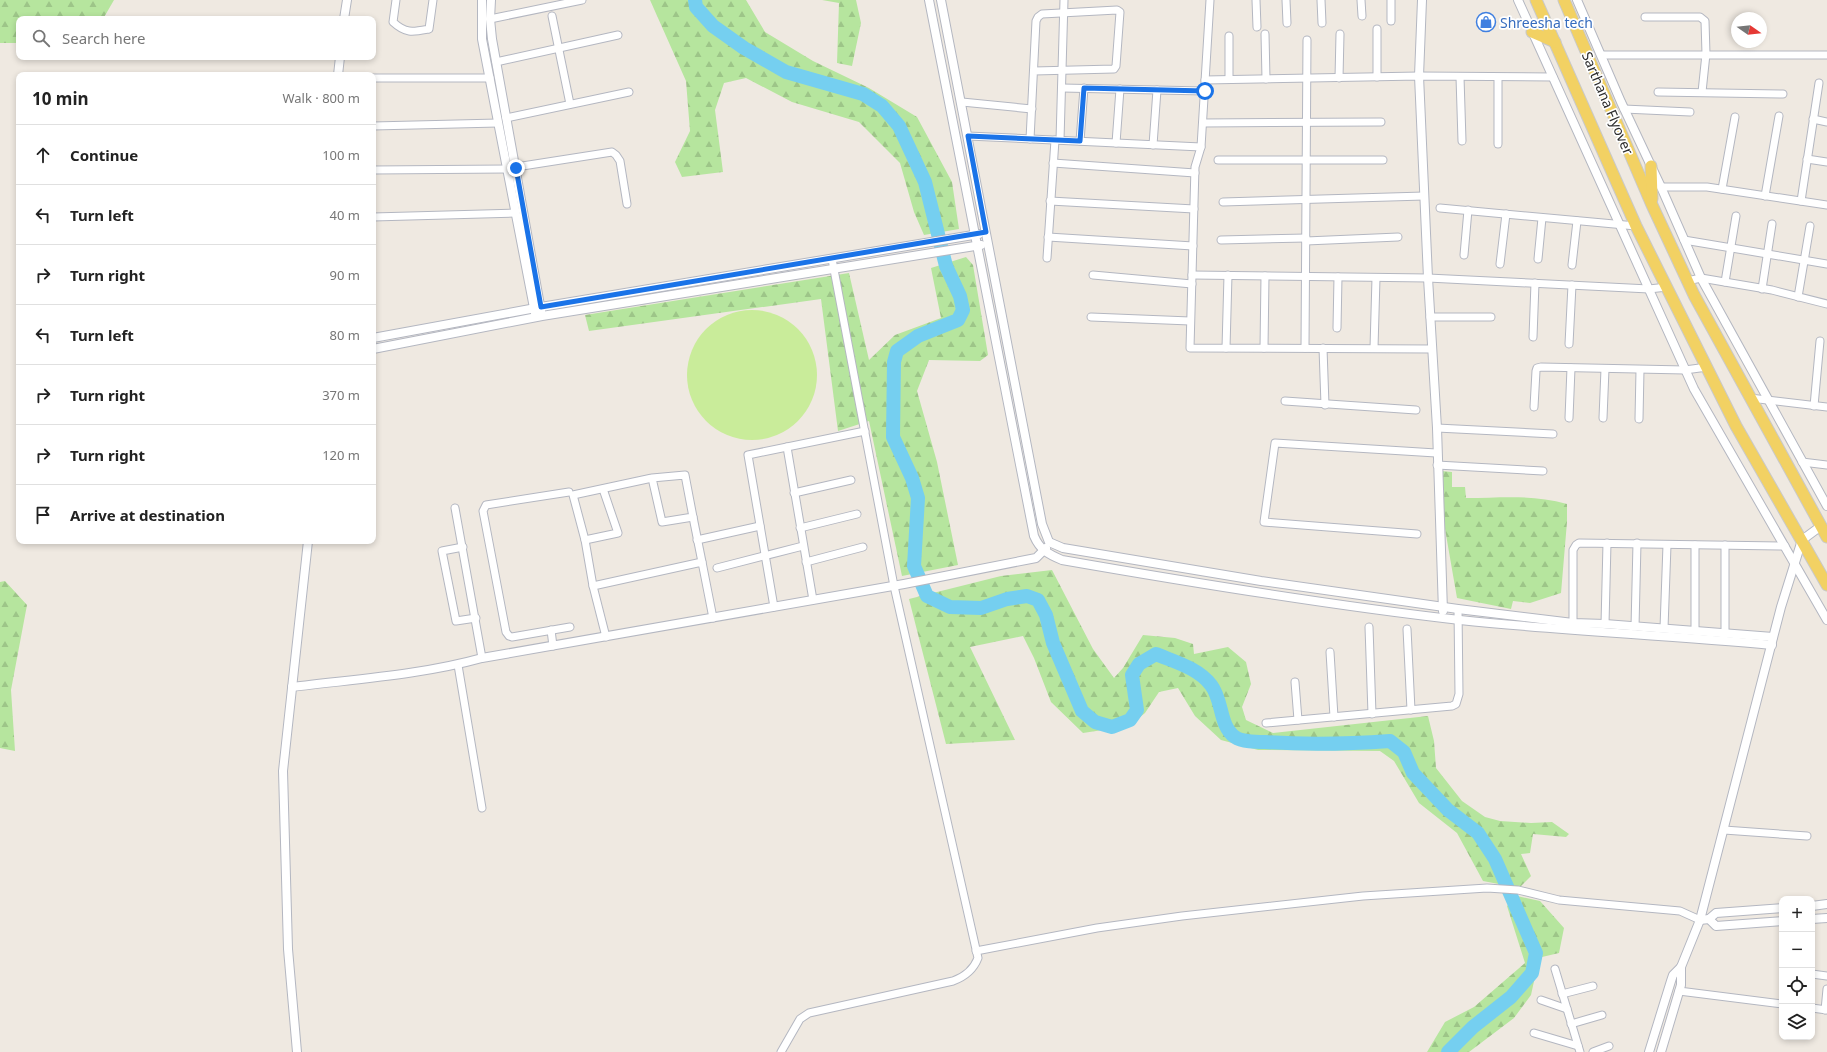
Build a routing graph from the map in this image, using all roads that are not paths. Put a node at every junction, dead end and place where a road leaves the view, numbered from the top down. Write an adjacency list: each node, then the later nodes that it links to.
1 (347, 0): 22 (street)
2 (396, 0): 3 (street)
3 (433, 0)
4 (482, 0): 30 (street)
5 (491, 0): 27 (street)
6 (582, 0): 27 (street)
7 (929, 0): 131 (street)
8 (941, 0): 71 (street)
9 (1064, 0): 21 (street)
10 (1210, 0): 60 (street)
11 (1256, 0): 31 (street)
12 (1286, 0): 28 (street)
13 (1321, 0): 29 (street)
14 (1361, 0): 24 (street)
15 (1391, 0): 26 (street)
16 (1422, 0): 49 (street)
17 (1518, 0): 33 (street)
18 (1536, 0): 39 (main road)
19 (1577, 0): 42 (street)
20 (1566, 5): 115 (main road, Sarthana Flyover)
21 (1064, 13): 46 (street); 46 (street); 47 (street)
22 (344, 16)
23 (552, 16): 40 (street)
24 (1362, 16)
25 (1645, 17): 41 (street)
26 (1391, 21)
27 (490, 23): 30 (street); 45 (street)
28 (1287, 23)
29 (1322, 23)
30 (482, 27): 54 (street)
31 (1257, 27)
32 (1377, 28): 50 (street)
33 (1532, 32): 39 (main road); 52 (street)
34 (1265, 34): 59 (street)
35 (1340, 34): 56 (street)
36 (618, 35): 40 (street)
37 (1230, 36): 58 (street)
38 (1307, 40): 55 (street)
39 (1555, 42): 128 (main road)
40 (559, 49): 45 (street); 72 (street)
41 (1706, 54): 42 (street); 43 (street); 69 (street)
42 (1601, 55): 74 (street)
43 (1827, 55)
44 (340, 60): 48 (street)
45 (496, 62): 78 (street)
46 (1062, 70): 47 (street); 62 (street)
47 (1034, 71): 73 (street)
48 (338, 72)
49 (1419, 76): 50 (street); 51 (street); 108 (street)
50 (1377, 77): 56 (street)
51 (1460, 77): 57 (street); 90 (street)
52 (1553, 77): 57 (street); 127 (street)
53 (376, 78): 54 (street)
54 (490, 78): 83 (street)
55 (1307, 78): 56 (street); 59 (street); 80 (street)
56 (1339, 78)
57 (1498, 78): 92 (street)
58 (1229, 79): 59 (street); 60 (street)
59 (1266, 79)
60 (1205, 80): 66 (street)
61 (1819, 83): 79 (street)
62 (1062, 88): 63 (street); 88 (street)
63 (1084, 88): 64 (street); 89 (street)
64 (1120, 89): 65 (street); 91 (street)
65 (1157, 90): 66 (street); 93 (street)
66 (1205, 91): 84 (street)
67 (629, 92): 72 (street)
68 (1658, 92): 69 (street)
69 (1702, 92): 70 (street)
70 (1783, 94)
71 (962, 102): 73 (street); 86 (street)
72 (570, 104): 78 (street)
73 (1032, 109): 87 (street)
74 (1624, 109): 75 (street); 101 (street)
75 (1690, 112)
76 (1779, 116): 109 (street)
77 (1736, 117): 107 (street)
78 (506, 118): 102 (street)
79 (1813, 119): 82 (street); 95 (street)
80 (1307, 122): 81 (street); 84 (street); 97 (street)
81 (1381, 122)
82 (1827, 122)
83 (498, 123): 85 (street); 104 (street)
84 (1202, 123): 94 (street)
85 (376, 126)
86 (968, 136): 87 (street); 130 (street)
87 (1030, 139): 88 (street)
88 (1058, 140): 89 (street); 100 (street)
89 (1080, 141): 91 (street)
90 (1462, 141)
91 (1116, 143): 93 (street)
92 (1498, 144)
93 (1154, 145): 94 (street)
94 (1201, 147): 105 (street)
95 (1807, 159): 99 (street); 112 (street)
96 (1218, 160): 97 (street)
97 (1306, 160): 98 (street); 111 (street)
98 (1383, 160)
99 (1827, 162)
100 (1053, 163): 105 (street); 110 (street)
101 (1651, 166): 106 (street); 115 (main road)
102 (516, 168): 114 (street); 170 (street)
103 (376, 170): 104 (street)
104 (507, 170): 120 (street)
105 (1195, 173): 118 (street)
106 (1661, 187): 107 (street); 136 (street)
107 (1722, 189): 109 (street)
108 (1424, 196): 111 (street); 158 (street)
109 (1764, 196): 112 (street)
110 (1050, 200): 118 (street); 132 (street)
111 (1306, 200): 113 (street); 135 (street)
112 (1801, 201): 116 (street)
113 (1223, 202)
114 (627, 204)
115 (1652, 205): 160 (main road, Sarthana Flyover)
116 (1827, 205)
117 (1440, 208): 119 (street)
118 (1194, 209): 139 (street)
119 (1468, 210): 121 (street); 142 (street)
120 (516, 212): 123 (street); 170 (street)
121 (1506, 214): 124 (street); 147 (street)
122 (1736, 216): 140 (street)
123 (376, 217)
124 (1542, 218): 125 (street); 145 (street)
125 (1577, 221): 127 (street); 149 (street)
126 (1772, 224): 141 (street)
127 (1620, 226): 128 (street); 166 (street)
128 (1636, 226): 165 (main road)
129 (1810, 226): 146 (street)
130 (986, 232): 131 (street); 137 (street)
131 (975, 235): 138 (street); 144 (street)
132 (1048, 237): 139 (street); 143 (street)
133 (1398, 237): 135 (street)
134 (1221, 240): 135 (street)
135 (1306, 240): 155 (street)
136 (1684, 240): 140 (street); 159 (street)
137 (988, 243): 138 (street); 230 (street)
138 (977, 245): 150 (street); 241 (street)
139 (1193, 246): 152 (street)
140 (1730, 249): 141 (street); 161 (street)
141 (1767, 253): 146 (street); 167 (street)
142 (1464, 255)
143 (1047, 258)
144 (832, 259): 150 (street); 170 (street)
145 (1538, 259)
146 (1804, 260): 148 (street); 168 (street)
147 (1500, 264)
148 (1827, 264)
149 (1572, 265)
150 (834, 268): 171 (street); 205 (street)
151 (1093, 275): 162 (street)
152 (1192, 275): 153 (street); 162 (street)
153 (1228, 275): 154 (street); 181 (street)
154 (1265, 276): 155 (street); 182 (street)
155 (1306, 277): 156 (street); 183 (street)
156 (1338, 277): 157 (street); 176 (street)
157 (1376, 278): 158 (street); 185 (street)
158 (1428, 278): 163 (street); 173 (street)
159 (1701, 278): 160 (street); 161 (street); 194 (street)
160 (1687, 281): 193 (main road, Sarthana Flyover)
161 (1725, 282): 167 (street)
162 (1192, 284): 175 (street)
163 (1535, 284): 164 (street); 178 (street)
164 (1572, 285): 166 (street); 180 (street)
165 (1667, 287): 166 (street); 188 (main road)
166 (1649, 289): 192 (street)
167 (1762, 289): 168 (street)
168 (1798, 297): 169 (street)
169 (1827, 304)
170 (537, 307): 171 (street); 177 (street)
171 (539, 317): 186 (street)
172 (1091, 317): 175 (street)
173 (1430, 317): 174 (street); 187 (street)
174 (1491, 318)
175 (1190, 321): 181 (street)
176 (1337, 328)
177 (376, 337)
178 (1533, 337)
179 (1820, 341): 197 (street)
180 (1569, 344)
181 (1226, 348): 182 (street)
182 (1264, 348): 183 (street)
183 (1305, 348): 184 (street)
184 (1323, 348): 185 (street); 196 (street)
185 (1374, 348): 187 (street)
186 (376, 349)
187 (1432, 349): 204 (street)
188 (1707, 367): 192 (street); 229 (main road)
189 (1571, 368): 190 (street); 198 (street); 201 (street)
190 (1605, 369): 191 (street); 202 (street)
191 (1640, 370): 192 (street); 203 (street)
192 (1685, 370): 238 (street)
193 (1750, 398): 194 (street); 223 (main road, Sarthana Flyover)
194 (1768, 401): 197 (street); 209 (street)
195 (1285, 402): 196 (street)
196 (1325, 405): 200 (street)
197 (1814, 406): 199 (street)
198 (1534, 407)
199 (1827, 407)
200 (1416, 410)
201 (1569, 418)
202 (1603, 418)
203 (1639, 419)
204 (1437, 428): 206 (street); 208 (street)
205 (865, 431): 207 (street); 249 (street)
206 (1553, 434)
207 (787, 447): 217 (street); 222 (street)
208 (1436, 453): 210 (street); 225 (street)
209 (1802, 462): 211 (street); 218 (street)
210 (1437, 464): 212 (street); 252 (street)
211 (1827, 465)
212 (1543, 471)
213 (652, 478): 215 (street); 221 (street); 221 (street)
214 (851, 480): 217 (street)
215 (603, 488): 227 (street); 227 (street)
216 (569, 492): 266 (street)
217 (794, 493): 224 (street)
218 (1827, 506)
219 (455, 508): 239 (street)
220 (857, 514): 224 (street)
221 (693, 517): 228 (street)
222 (760, 526): 228 (street); 242 (street)
223 (1820, 526): 226 (main road, Sarthana Flyover); 229 (street)
224 (800, 528): 237 (street)
225 (1417, 534)
226 (1827, 538)
227 (585, 540): 248 (street)
228 (697, 540): 243 (street)
229 (1802, 540): 245 (street); 247 (main road)
230 (1049, 542): 241 (street); 252 (street)
231 (1607, 543): 232 (street); 259 (street); 260 (street)
232 (1637, 543): 234 (street); 263 (street)
233 (308, 544): 276 (street)
234 (1667, 544): 235 (street); 264 (street)
235 (1695, 545): 236 (street); 267 (street)
236 (1724, 545): 238 (street); 268 (street)
237 (803, 546): 242 (street); 244 (street)
238 (1785, 546): 245 (street)
239 (463, 547): 255 (street); 255 (street)
240 (863, 547): 244 (street)
241 (1044, 551): 249 (street); 254 (street)
242 (765, 557): 246 (street); 251 (street)
243 (702, 562): 248 (street); 256 (street)
244 (806, 562): 250 (street)
245 (1795, 563): 258 (street); 270 (street)
246 (717, 568)
247 (1827, 585)
248 (593, 586): 269 (street)
249 (894, 586): 250 (street); 292 (street)
250 (813, 600): 251 (street)
251 (774, 607): 256 (street)
252 (1443, 607): 253 (street); 254 (street)
253 (1458, 609): 257 (street); 259 (street)
254 (1444, 617): 257 (street)
255 (476, 618): 273 (street)
256 (713, 618): 269 (street)
257 (1458, 619): 270 (street); 277 (street)
258 (1827, 620)
259 (1573, 623): 260 (street)
260 (1605, 624): 263 (street)
261 (570, 627): 266 (street)
262 (1369, 627): 278 (street)
263 (1635, 627): 264 (street)
264 (1664, 628): 267 (street)
265 (1407, 629): 277 (street)
266 (551, 630): 271 (street)
267 (1695, 631): 268 (street)
268 (1725, 633): 270 (street)
269 (606, 637): 271 (street)
270 (1773, 641): 283 (street)
271 (553, 646): 273 (street)
272 (1330, 652): 279 (street)
273 (482, 658): 274 (street)
274 (458, 665): 276 (street); 282 (street)
275 (1295, 682): 280 (street)
276 (292, 687): 311 (street)
277 (1412, 710): 278 (street)
278 (1372, 714): 279 (street)
279 (1334, 717): 280 (street)
280 (1298, 720): 281 (street)
281 (1266, 723)
282 (482, 808)
283 (1724, 830): 284 (street); 290 (street)
284 (1807, 836)
285 (1827, 904): 286 (street)
286 (1815, 906)
287 (1779, 908): 290 (street)
288 (1827, 918): 289 (street)
289 (1815, 919)
290 (1704, 920): 291 (street); 292 (street); 293 (street)
291 (1779, 921)
292 (976, 951): 312 (street)
293 (1681, 967): 299 (street); 314 (street)
294 (1555, 969): 300 (street)
295 (1815, 974): 296 (street)
296 (1827, 976)
297 (1593, 986): 300 (street)
298 (1827, 989): 305 (street)
299 (1679, 991): 302 (street); 315 (street)
300 (1562, 994): 304 (street)
301 (1541, 1000): 304 (street)
302 (1779, 1004)
303 (1815, 1008): 305 (street)
304 (1567, 1009): 307 (street)
305 (1826, 1010)
306 (1602, 1015): 307 (street)
307 (1571, 1024): 310 (street)
308 (1534, 1033): 310 (street)
309 (1609, 1046): 313 (street)
310 (1579, 1049)
311 (297, 1052)
312 (781, 1052)
313 (1593, 1052)
314 (1649, 1052)
315 (1661, 1052)

